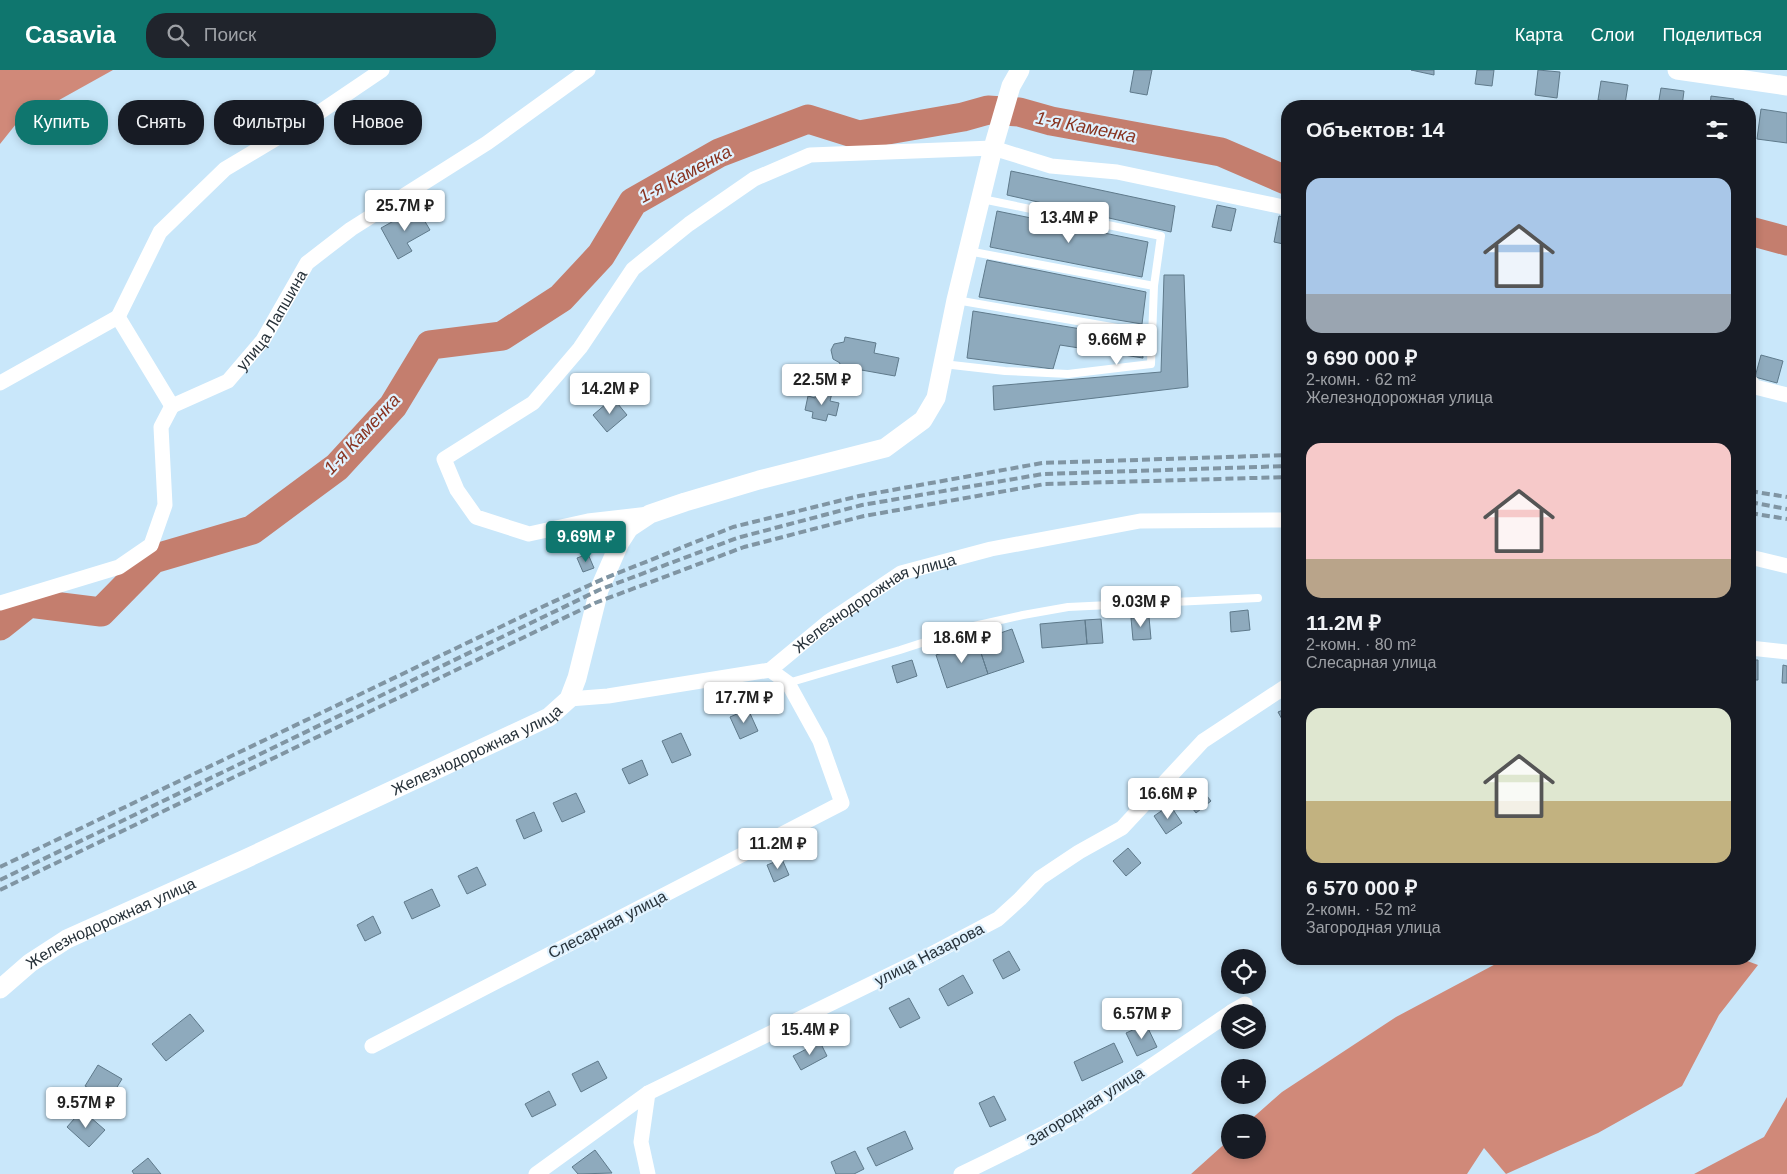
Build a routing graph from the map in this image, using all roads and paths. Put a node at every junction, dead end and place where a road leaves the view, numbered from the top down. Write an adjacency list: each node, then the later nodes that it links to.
1 (382, 70): 12 (street)
2 (588, 70): 18 (street, улица Лапшина)
3 (1677, 70): 5 (street)
4 (1015, 78): 6 (street)
5 (1787, 86)
6 (993, 148): 7 (street); 8 (street); 19 (street)
7 (981, 199): 9 (street); 10 (lane)
8 (1281, 207)
9 (968, 250): 10 (lane); 11 (street)
10 (1154, 286): 13 (lane)
11 (956, 300): 13 (lane); 14 (street)
12 (118, 317): 15 (street); 18 (street)
13 (1152, 334): 14 (lane)
14 (943, 364): 19 (street)
15 (0, 383)
16 (1756, 387): 17 (street)
17 (1787, 395)
18 (172, 406): 24 (street)
19 (650, 514): 30 (street)
20 (1281, 520): 27 (street, Железнодорожная улица)
21 (1756, 558): 22 (street)
22 (1787, 566)
23 (1258, 598): 28 (lane)
24 (0, 603)
25 (1756, 649): 26 (street)
26 (1787, 652)
27 (770, 670): 28 (street); 30 (street, Железнодорожная улица)
28 (788, 683): 33 (street, Слесарная улица)
29 (1281, 690): 34 (street, улица Назарова)
30 (569, 698): 31 (street, Железнодорожная улица)
31 (0, 989)
32 (1221, 1020): 37 (street, Загородная улица)
33 (372, 1046)
34 (648, 1093): 35 (street, улица Назарова); 36 (street)
35 (536, 1174)
36 (648, 1174)
37 (961, 1174)

